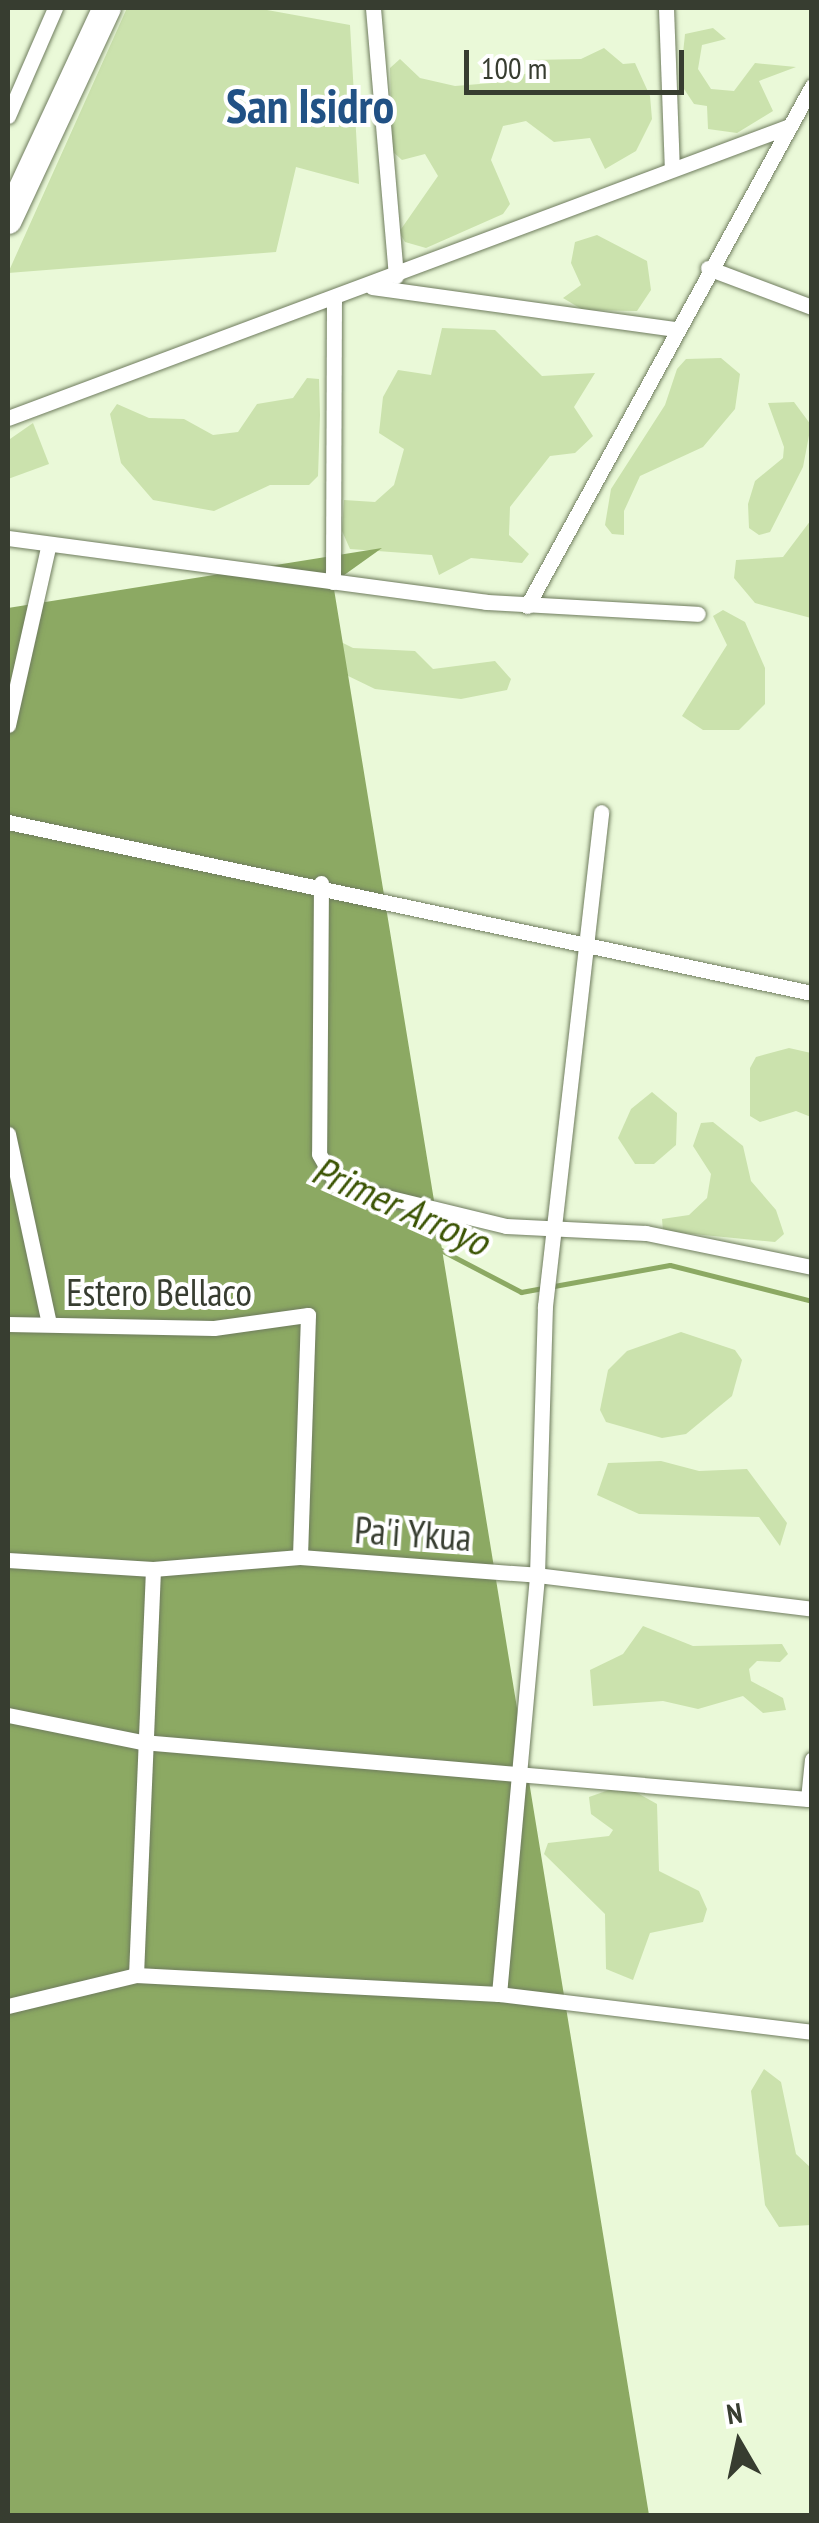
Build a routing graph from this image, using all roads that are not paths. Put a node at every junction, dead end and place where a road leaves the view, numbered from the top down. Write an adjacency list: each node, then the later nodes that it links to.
1 (55, 8): 6 (street)
2 (107, 8): 9 (highway)
3 (372, 8): 12 (street)
4 (666, 8): 8 (street)
5 (811, 88): 7 (street)
6 (8, 116)
7 (790, 126): 8 (street); 11 (street)
8 (672, 168): 12 (street)
9 (15, 187): 10 (highway)
10 (8, 220)
11 (708, 268): 15 (street); 16 (street)
12 (396, 276): 13 (street)
13 (372, 287): 14 (street); 16 (street)
14 (334, 300): 17 (street); 20 (street)
15 (812, 307)
16 (674, 329): 21 (street)
17 (8, 418)
18 (8, 538): 19 (street)
19 (48, 547): 20 (street); 23 (street)
20 (333, 582): 21 (street)
21 (528, 606): 22 (street)
22 (698, 614)
23 (8, 725)
24 (600, 812): 27 (street)
25 (8, 822): 26 (street)
26 (321, 883): 27 (street); 30 (street)
27 (585, 946): 28 (street); 30 (street)
28 (812, 993)
29 (8, 1134): 33 (street)
30 (553, 1229): 31 (street); 37 (street)
31 (812, 1267)
32 (8, 1324): 33 (street, Estero Bellaco)
33 (49, 1324): 34 (street, Estero Bellaco)
34 (300, 1556): 36 (street, Pa'i Ykua); 37 (street, Pa'i Ykua)
35 (8, 1560): 36 (street, Pa'i Ykua)
36 (153, 1569): 40 (street)
37 (537, 1574): 38 (street, Pa'i Ykua); 42 (street)
38 (812, 1609)
39 (8, 1715): 40 (street)
40 (142, 1742): 42 (street); 43 (street)
41 (812, 1760): 42 (street)
42 (520, 1779): 44 (street)
43 (136, 1975): 44 (street); 45 (street)
44 (499, 1994): 46 (street)
45 (8, 2006)
46 (812, 2032)

